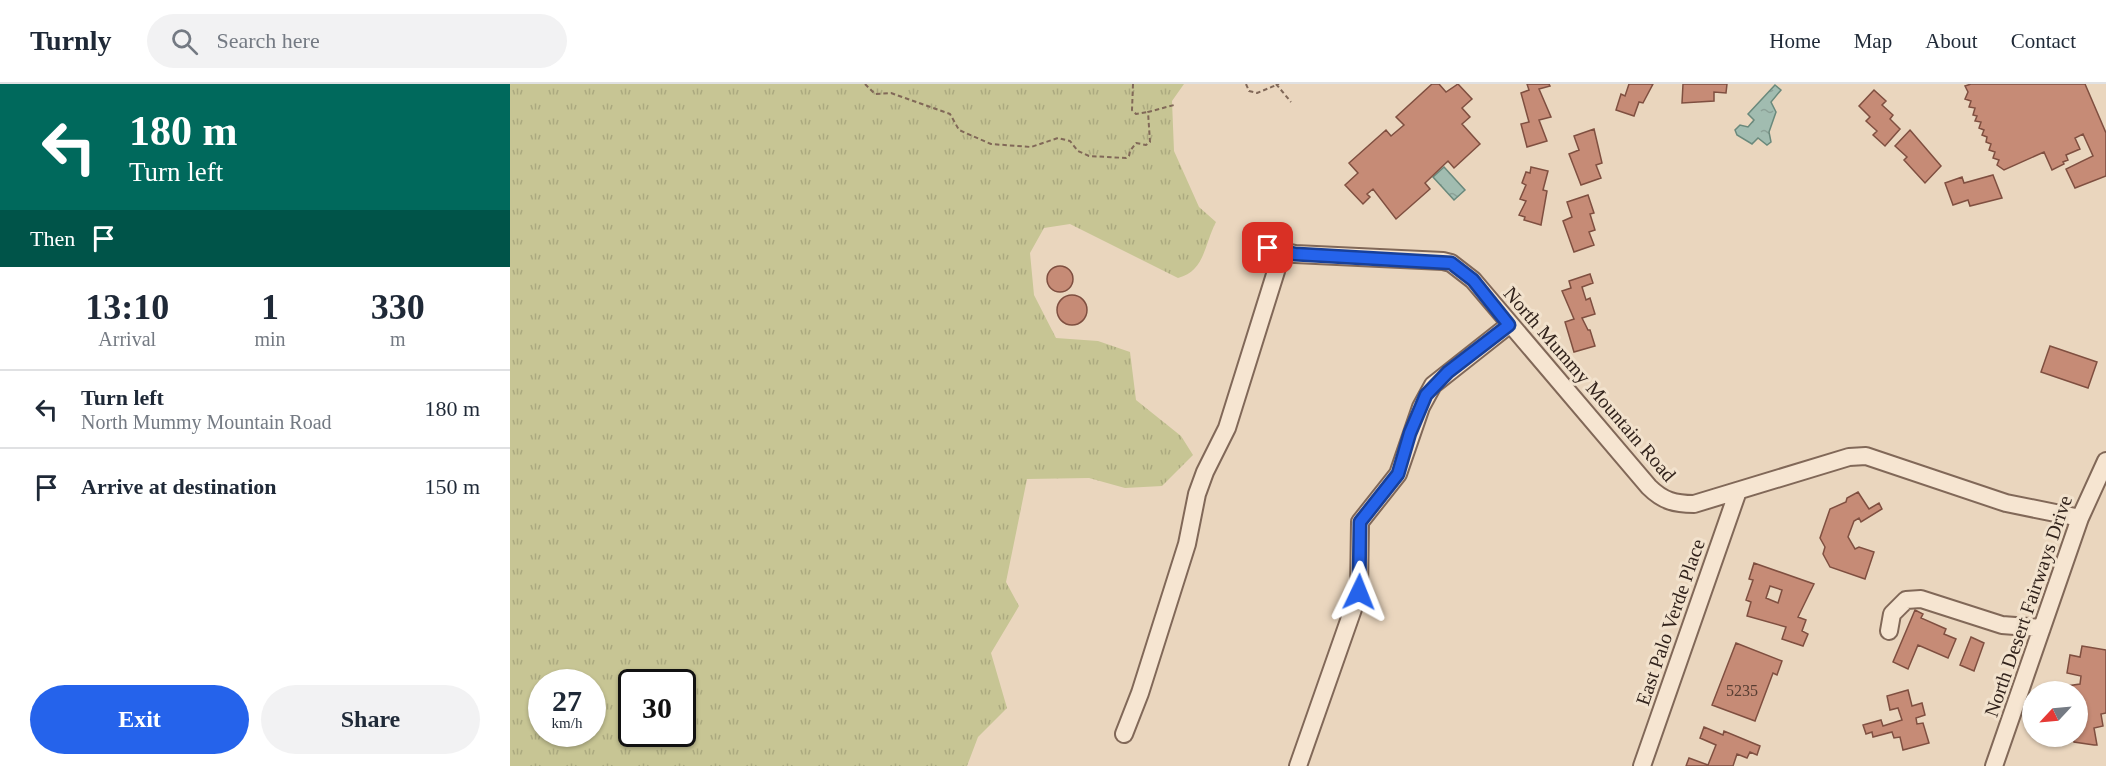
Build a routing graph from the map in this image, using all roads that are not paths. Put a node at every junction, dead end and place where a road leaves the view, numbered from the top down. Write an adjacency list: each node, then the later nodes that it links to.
1 (1509, 325): 3 (street, North Mummy Mountain Road); 7 (street, North Mummy Mountain Road); 8 (street)
2 (2106, 461): 4 (street, North Desert Fairways Drive)
3 (1738, 491): 4 (street, North Mummy Mountain Road); 9 (street, East Palo Verde Place)
4 (2080, 518): 5 (street, North Desert Fairways Drive)
5 (2042, 628): 6 (street); 10 (street, North Desert Fairways Drive)
6 (1889, 631)
7 (1124, 734)
8 (1298, 766)
9 (1642, 766)
10 (1994, 766)

